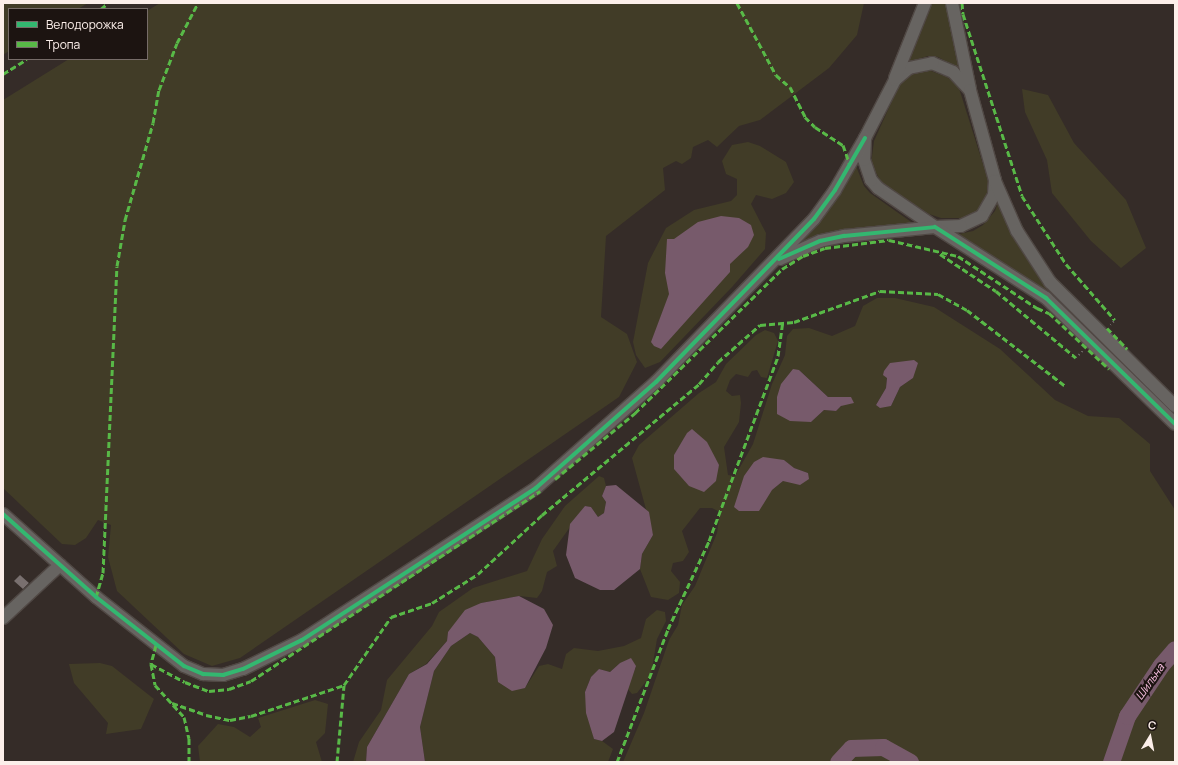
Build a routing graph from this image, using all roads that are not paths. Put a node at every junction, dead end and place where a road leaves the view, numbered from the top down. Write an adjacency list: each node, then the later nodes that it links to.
1 (925, 3): 3 (street)
2 (952, 3): 4 (street)
3 (895, 80): 4 (street); 5 (street)
4 (970, 90): 6 (street)
5 (865, 138): 7 (street); 8 (street)
6 (995, 180): 7 (street); 9 (street)
7 (935, 227): 8 (street); 10 (street)
8 (770, 264): 12 (street)
9 (1175, 406)
10 (1175, 424)
11 (3, 514): 12 (street)
12 (60, 565): 13 (street)
13 (3, 618)

